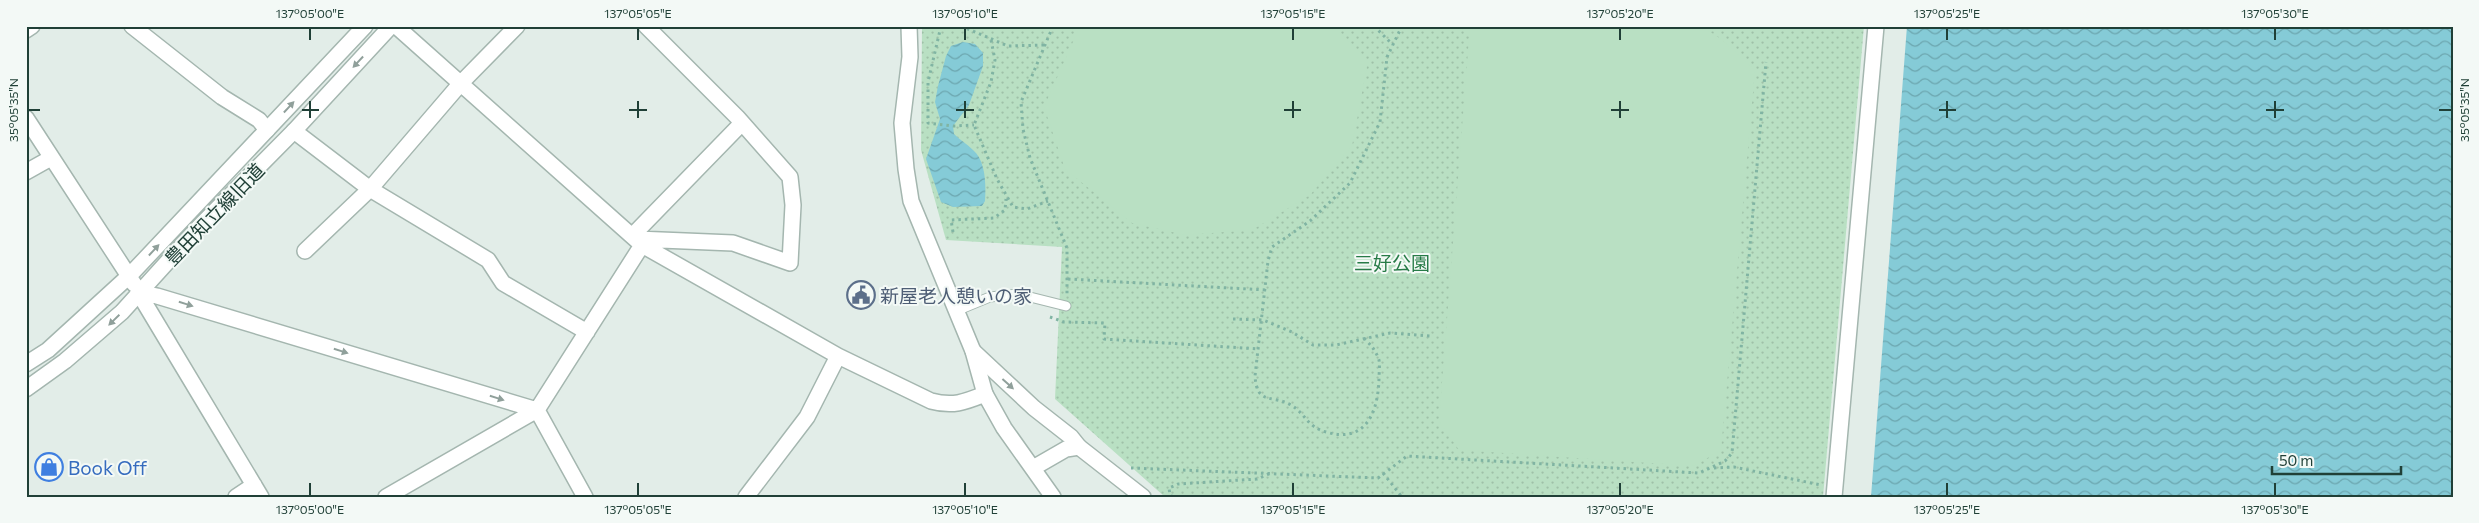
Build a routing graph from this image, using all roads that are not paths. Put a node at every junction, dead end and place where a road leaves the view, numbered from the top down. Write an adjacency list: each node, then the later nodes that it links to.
1 (32, 26): 10 (street)
2 (132, 26): 14 (street)
3 (365, 26): 14 (street, 豊田知立線旧道, one-way to 3)
4 (391, 26): 15 (street, 豊田知立線旧道, one-way to 15)
5 (396, 26): 11 (street)
6 (517, 26): 11 (street)
7 (646, 26): 13 (street)
8 (909, 26): 24 (street)
9 (1876, 26): 35 (street)
10 (26, 30)
11 (461, 83): 18 (street); 19 (street)
12 (26, 118): 16 (street)
13 (742, 123): 19 (street); 19 (street)
14 (267, 130): 21 (street, 豊田知立線旧道, one-way to 14)
15 (294, 131): 18 (street); 22 (street, 豊田知立線旧道)
16 (52, 158): 17 (street); 21 (street)
17 (26, 172)
18 (370, 189): 20 (street); 25 (street)
19 (638, 240): 25 (street); 27 (street)
20 (305, 251)
21 (129, 276): 22 (street); 28 (street, 豊田知立線旧道)
22 (138, 292): 29 (street, 豊田知立線旧道, one-way to 29); 31 (street, one-way to 31); 34 (street)
23 (1066, 306): 24 (lane)
24 (956, 311): 26 (street)
25 (587, 332): 31 (street)
26 (972, 351): 30 (street); 32 (street, one-way to 32)
27 (838, 356): 30 (street); 40 (street)
28 (26, 364)
29 (26, 389)
30 (985, 394): 33 (street)
31 (537, 410): 38 (street); 39 (street)
32 (1079, 447): 33 (street); 41 (street)
33 (1033, 468): 36 (street)
34 (258, 491): 37 (street)
35 (1834, 492)
36 (1044, 493)
37 (236, 497)
38 (386, 497)
39 (585, 497)
40 (746, 497)
41 (1143, 497)

